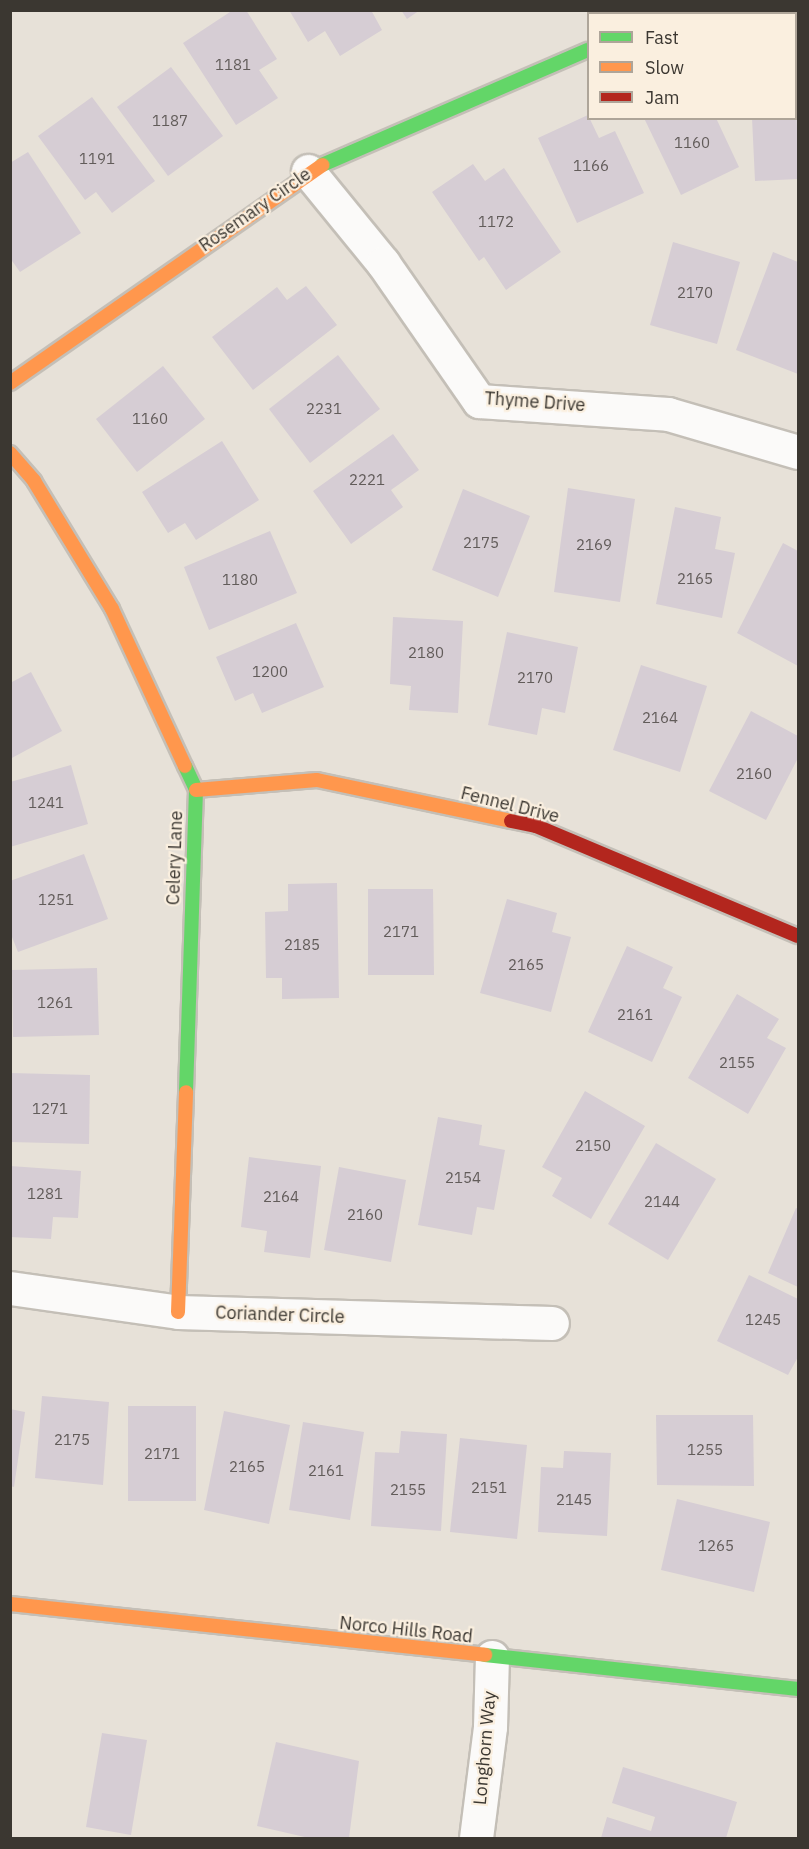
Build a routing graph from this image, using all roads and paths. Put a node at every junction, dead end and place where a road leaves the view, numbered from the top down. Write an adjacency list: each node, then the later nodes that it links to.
1 (587, 50): 2 (street, Rosemary Circle)
2 (308, 171): 3 (street, Rosemary Circle); 4 (street, Thyme Drive)
3 (10, 384)
4 (798, 452)
5 (10, 453): 6 (street, Celery Lane)
6 (196, 790): 7 (street, Fennel Drive); 9 (street, Celery Lane)
7 (798, 936)
8 (10, 1288): 9 (street, Coriander Circle)
9 (178, 1312): 10 (street, Coriander Circle)
10 (552, 1323)
11 (10, 1604): 12 (street, Norco Hills Road)
12 (492, 1657): 13 (street, Norco Hills Road); 14 (street, Longhorn Way)
13 (798, 1689)
14 (476, 1839)

